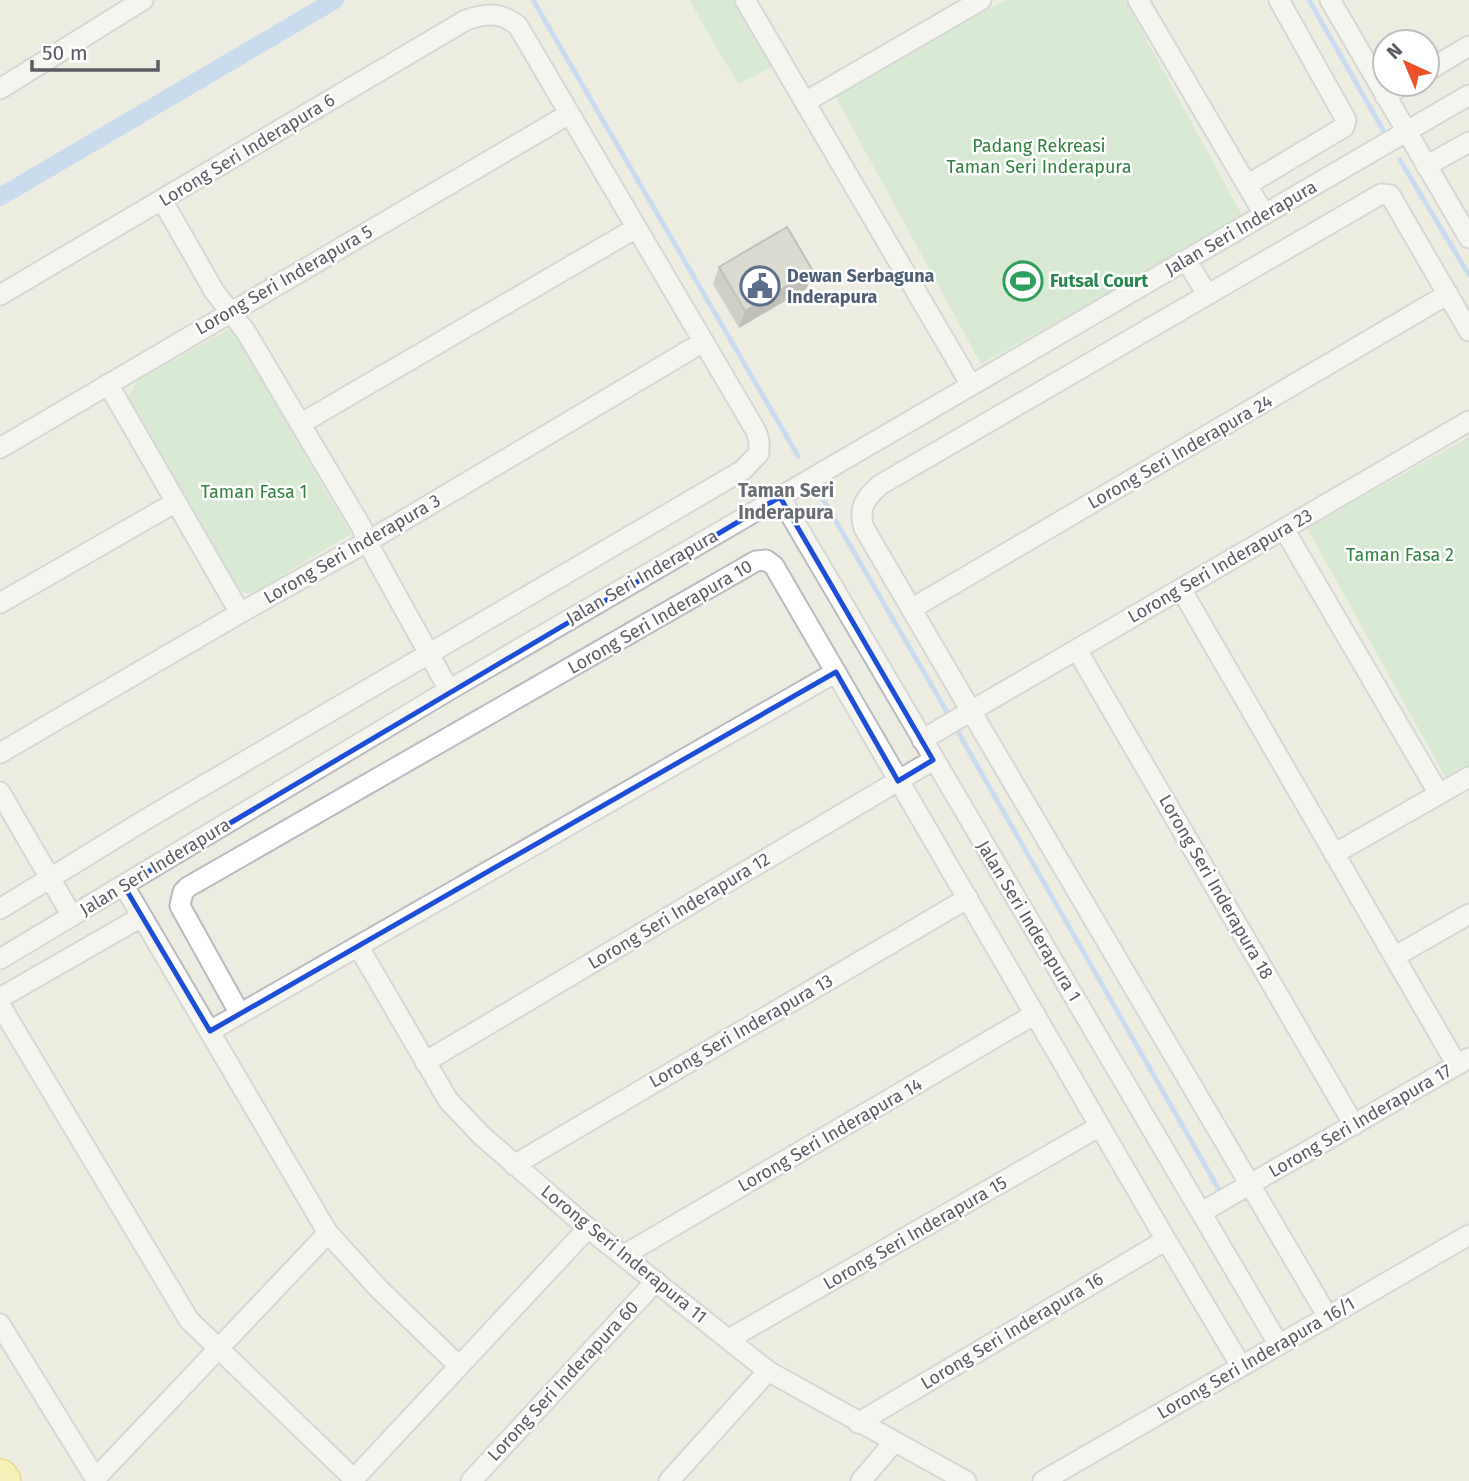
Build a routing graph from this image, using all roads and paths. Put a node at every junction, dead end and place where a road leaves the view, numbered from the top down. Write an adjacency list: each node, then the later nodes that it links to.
1 (143, 0): 10 (street)
2 (745, 0): 13 (street)
3 (981, 0): 13 (street)
4 (1138, 0): 18 (street)
5 (1279, 0): 18 (street)
6 (1330, 0): 9 (street)
7 (1469, 46): 8 (street)
8 (1441, 63)
9 (1371, 72)
10 (0, 89)
11 (1469, 95): 15 (street, Jalan Seri Inderapura)
12 (1386, 98): 15 (street)
13 (805, 102): 31 (street)
14 (569, 114): 19 (street, Lorong Seri Inderapura 6); 21 (street); 27 (street, Lorong Seri Inderapura 5)
15 (1406, 131): 17 (street); 20 (street, Jalan Seri Inderapura)
16 (1469, 142): 17 (street)
17 (1426, 166): 22 (street)
18 (1247, 186): 20 (street)
19 (162, 200): 25 (street, Lorong Seri Inderapura 6); 27 (street)
20 (1264, 214): 23 (street, Jalan Seri Inderapura)
21 (636, 228): 29 (street); 33 (street)
22 (1469, 239)
23 (1186, 260): 24 (street); 31 (street, Jalan Seri Inderapura)
24 (1207, 294): 26 (street); 41 (street)
25 (0, 295)
26 (1448, 295): 28 (street); 41 (street, Lorong Seri Inderapura 24)
27 (230, 311): 30 (street, Lorong Seri Inderapura 5); 33 (street)
28 (1469, 331)
29 (703, 342): 38 (street, Lorong Seri Inderapura 3); 44 (street)
30 (107, 384): 34 (street, Lorong Seri Inderapura 5); 36 (street)
31 (971, 385): 35 (street, Jalan Seri Inderapura)
32 (1469, 421): 37 (street, Lorong Seri Inderapura 23)
33 (300, 424): 38 (street)
34 (0, 448)
35 (780, 497): 46 (street, Jalan Seri Inderapura); 48 (street, Jalan Seri Inderapura 1)
36 (176, 502): 40 (street); 42 (street)
37 (1284, 529): 39 (street, Lorong Seri Inderapura 23); 54 (street)
38 (367, 542): 42 (street, Lorong Seri Inderapura 3); 44 (street)
39 (1181, 589): 43 (street, Lorong Seri Inderapura 23); 55 (street)
40 (0, 603)
41 (911, 609): 47 (street)
42 (240, 612): 49 (street, Lorong Seri Inderapura 3)
43 (1077, 650): 47 (street, Lorong Seri Inderapura 23); 73 (street, Lorong Seri Inderapura 18)
44 (428, 655): 46 (street); 56 (street)
45 (836, 672): 52 (street); 63 (street); 68 (street, Lorong Seri Inderapura 10)
46 (449, 690): 57 (street, Jalan Seri Inderapura)
47 (965, 715): 48 (street, Lorong Seri Inderapura 23); 76 (street)
48 (929, 736): 50 (street, Jalan Seri Inderapura 1)
49 (0, 753)
50 (933, 760): 52 (street, Lorong Seri Inderapura 12); 77 (street, Jalan Seri Inderapura 1)
51 (1469, 777): 54 (street)
52 (898, 781): 58 (street); 71 (street, Lorong Seri Inderapura 12)
53 (0, 792): 56 (street)
54 (1439, 794): 55 (street)
55 (1334, 854): 64 (street)
56 (49, 879): 59 (street); 61 (street)
57 (124, 886): 61 (street, Jalan Seri Inderapura); 62 (street)
58 (968, 898): 69 (street); 75 (street, Lorong Seri Inderapura 13)
59 (0, 909)
60 (1469, 914): 64 (street)
61 (72, 916): 65 (street, Jalan Seri Inderapura)
62 (141, 917): 66 (street); 70 (street)
63 (358, 946): 68 (street); 71 (street, Lorong Seri Inderapura 11)
64 (1394, 957): 72 (street)
65 (0, 959)
66 (0, 998)
67 (0, 1005): 88 (street)
68 (240, 1014): 70 (street)
69 (1035, 1014): 74 (street); 82 (street, Lorong Seri Inderapura 14)
70 (210, 1031): 79 (street)
71 (425, 1062): 75 (street, Lorong Seri Inderapura 11)
72 (1463, 1062): 73 (street, Lorong Seri Inderapura 17)
73 (1354, 1125): 76 (street, Lorong Seri Inderapura 17)
74 (1100, 1126): 81 (street); 86 (street, Lorong Seri Inderapura 15)
75 (514, 1165): 78 (street, Lorong Seri Inderapura 11)
76 (1251, 1184): 77 (street, Lorong Seri Inderapura 17); 84 (street)
77 (1202, 1212): 87 (street, Jalan Seri Inderapura 1)
78 (588, 1228): 82 (street, Lorong Seri Inderapura 11); 90 (street)
79 (328, 1233): 88 (street); 90 (street)
80 (1469, 1235): 84 (street, Lorong Seri Inderapura 16/1)
81 (1166, 1240): 89 (street); 92 (street, Lorong Seri Inderapura 16)
82 (624, 1255): 83 (street, Lorong Seri Inderapura 11)
83 (656, 1281): 86 (street, Lorong Seri Inderapura 11); 97 (street, Lorong Seri Inderapura 60)
84 (1328, 1317): 87 (street, Lorong Seri Inderapura 16/1)
85 (0, 1324): 95 (street)
86 (729, 1339): 91 (street, Lorong Seri Inderapura 11)
87 (1279, 1345): 89 (street, Lorong Seri Inderapura 16/1)
88 (218, 1349): 95 (street); 96 (street)
89 (1241, 1366): 100 (street, Lorong Seri Inderapura 16/1)
90 (459, 1367): 96 (street)
91 (768, 1371): 92 (street, Lorong Seri Inderapura 11); 94 (street)
92 (858, 1423): 93 (street, Lorong Seri Inderapura 11)
93 (894, 1442): 98 (street); 99 (street, Lorong Seri Inderapura 11)
94 (675, 1479)
95 (96, 1480)
96 (353, 1480)
97 (471, 1481)
98 (861, 1481)
99 (966, 1481)
100 (1043, 1481)

